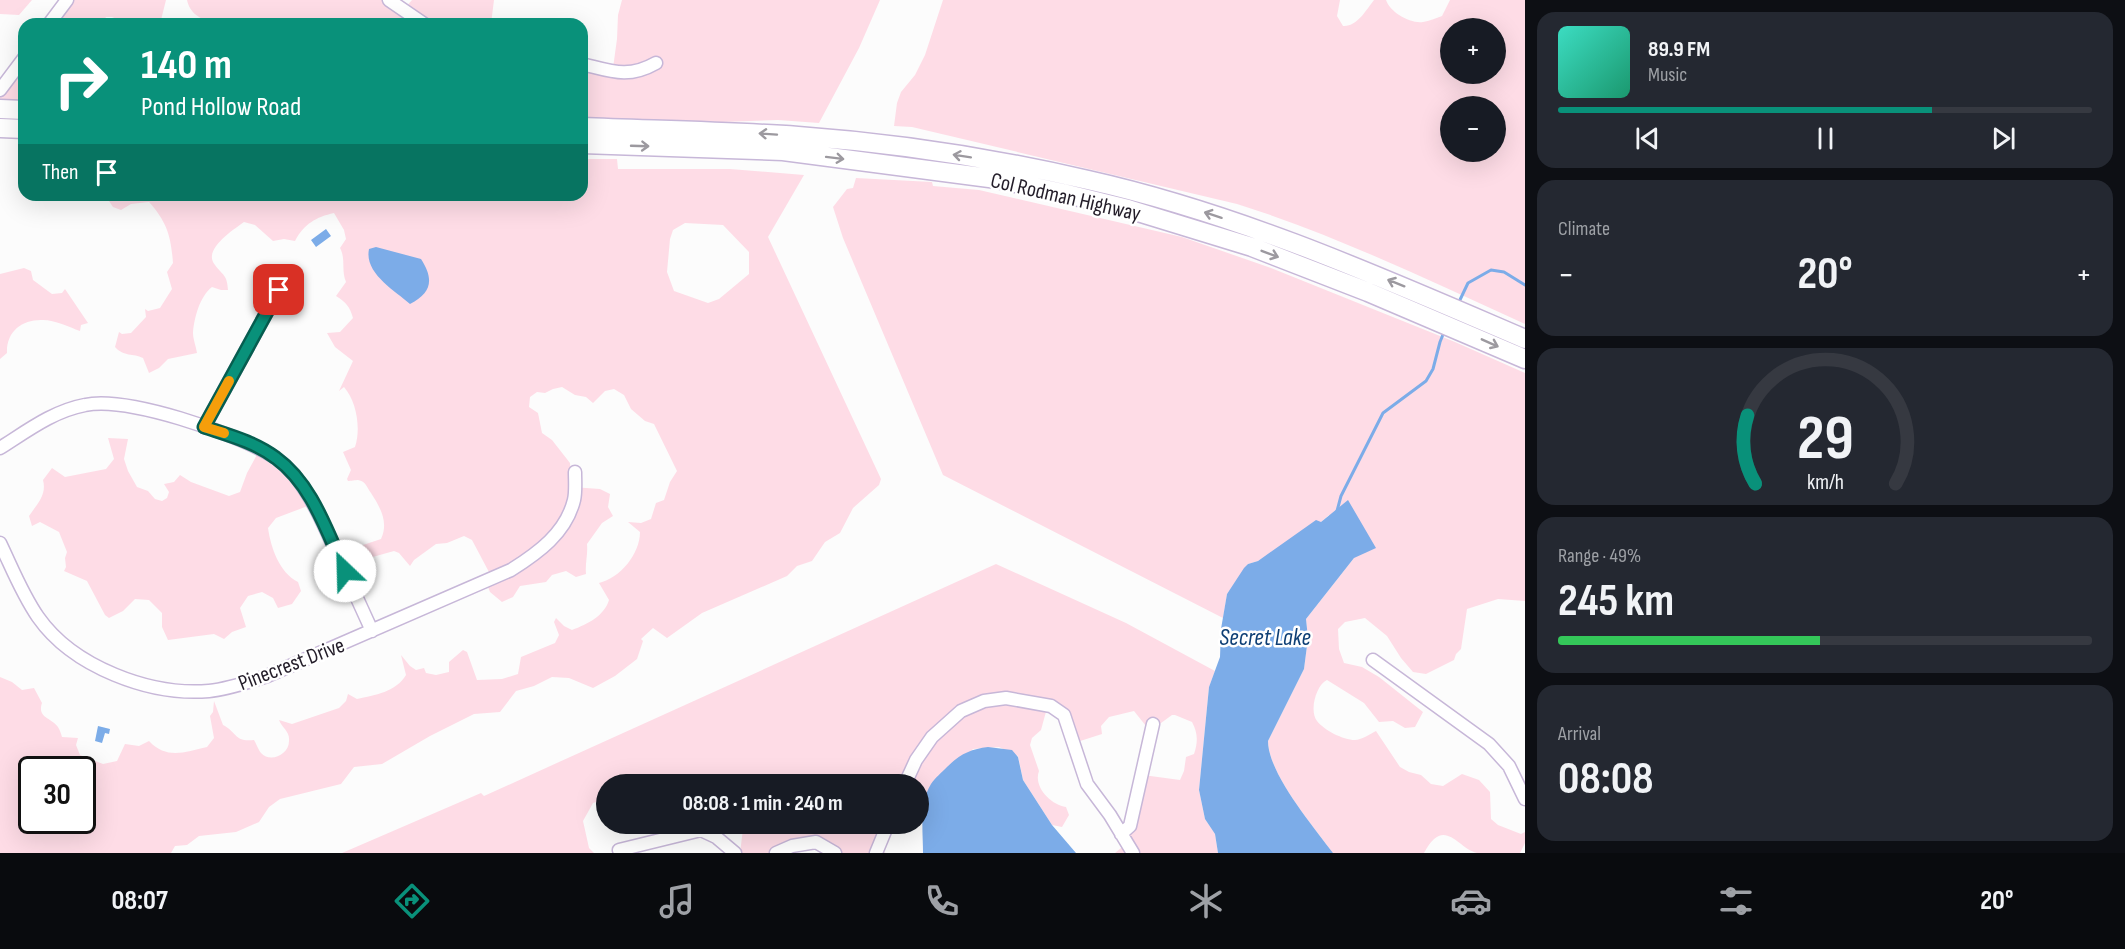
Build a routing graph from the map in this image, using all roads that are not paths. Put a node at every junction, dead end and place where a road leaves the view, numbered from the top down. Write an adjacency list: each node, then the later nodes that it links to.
1 (67, 0): 3 (street)
2 (390, 0): 4 (street)
3 (54, 18)
4 (416, 18)
5 (656, 63): 6 (street)
6 (588, 65)
7 (18, 66): 8 (street)
8 (0, 90)
9 (0, 110): 10 (highway)
10 (18, 110)
11 (588, 127): 16 (highway, Col Rodman Highway, one-way to 11)
12 (0, 128): 13 (highway)
13 (18, 129)
14 (588, 144): 16 (highway, Col Rodman Highway, one-way to 16)
15 (279, 290): 19 (street)
16 (1452, 317): 17 (highway, Col Rodman Highway); 18 (highway, Col Rodman Highway, one-way to 18)
17 (1525, 339)
18 (1525, 359)
19 (204, 427): 20 (street); 23 (street)
20 (0, 448)
21 (575, 472): 23 (street, Pinecrest Drive)
22 (0, 543): 23 (street, Pinecrest Drive)
23 (372, 631)
24 (1373, 660): 27 (street)
25 (1153, 724): 29 (street)
26 (909, 774): 29 (street)
27 (1525, 799)
28 (884, 834): 34 (street)
29 (1121, 834): 35 (street)
30 (619, 850): 31 (street)
31 (735, 853)
32 (776, 853): 33 (street)
33 (835, 853)
34 (876, 853)
35 (1133, 853)

